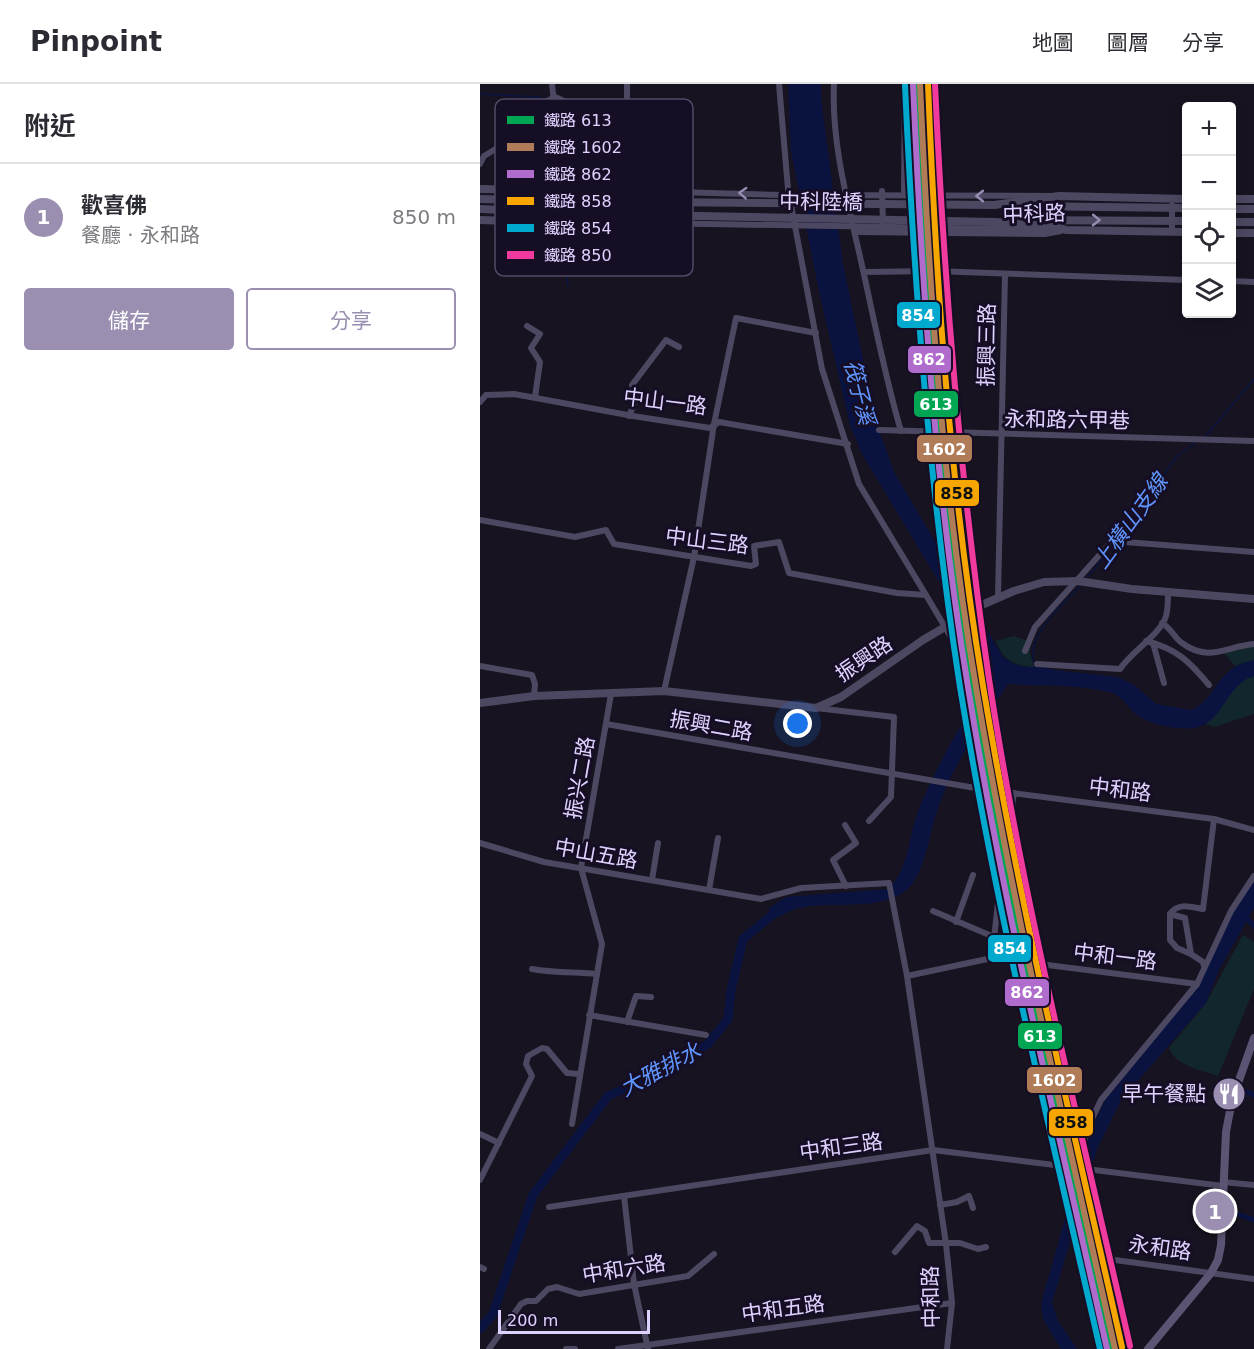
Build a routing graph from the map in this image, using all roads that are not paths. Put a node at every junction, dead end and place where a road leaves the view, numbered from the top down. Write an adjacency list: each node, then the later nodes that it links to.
1 (552, 84): 5 (street)
2 (779, 84): 56 (street)
3 (834, 84): 41 (street)
4 (906, 84): 13 (street)
5 (555, 97): 6 (street); 7 (street)
6 (551, 99)
7 (560, 99)
8 (495, 149): 9 (street)
9 (480, 164)
10 (480, 189): 11 (street)
11 (495, 189)
12 (882, 191): 42 (street)
13 (904, 191)
14 (693, 192): 15 (street, one-way to 14, bridge)
15 (1059, 196): 16 (street); 23 (street)
16 (1171, 198): 19 (street); 24 (street)
17 (480, 199): 18 (street)
18 (495, 199)
19 (1182, 199)
20 (1236, 199): 21 (street)
21 (1254, 199)
22 (693, 202): 23 (street, 中科陸橋, bridge)
23 (994, 205): 24 (street, 中科路)
24 (1172, 208): 25 (street, 中科路); 34 (street)
25 (1182, 208)
26 (1236, 209): 27 (street)
27 (1254, 209)
28 (480, 210): 29 (street)
29 (495, 210)
30 (693, 219): 36 (street, 中科陸橋, bridge)
31 (480, 220): 32 (street)
32 (495, 220)
33 (693, 220): 39 (street, bridge)
34 (1172, 221): 35 (street, 中科路); 36 (street, 中科路, one-way to 34); 40 (street)
35 (1182, 221)
36 (995, 222): 39 (street)
37 (1236, 222): 38 (street)
38 (1254, 222)
39 (1066, 231): 40 (street, 中科路); 44 (street, 中科路)
40 (1172, 231): 45 (street, 中科路)
41 (855, 232): 42 (street, 中科路); 48 (street)
42 (883, 232): 43 (street, 中科路)
43 (919, 232): 44 (street, 中科路); 49 (street)
44 (928, 232): 50 (street)
45 (1182, 232)
46 (1236, 232): 47 (street)
47 (1254, 233)
48 (864, 272): 49 (street); 63 (street)
49 (920, 272): 50 (street)
50 (930, 272): 51 (street)
51 (1005, 274): 52 (street); 64 (street, 振興三路)
52 (1182, 280)
53 (1236, 281): 54 (street)
54 (1254, 282)
55 (527, 326): 58 (street)
56 (816, 333): 61 (street); 66 (street)
57 (679, 347): 60 (street)
58 (535, 397): 59 (street, 中山一路); 60 (street, 中山一路)
59 (480, 402)
60 (629, 416): 61 (street, 中山一路)
61 (714, 424): 66 (street, 中山一路); 69 (street)
62 (879, 430): 63 (street, 永和路六甲巷)
63 (901, 431): 64 (street, 永和路六甲巷)
64 (1002, 434): 65 (street, 永和路六甲巷); 73 (street, 振興三路)
65 (1254, 441)
66 (846, 444): 72 (street)
67 (480, 520): 69 (street, 中山三路)
68 (1254, 552): 70 (street)
69 (694, 557): 72 (street, 中山三路); 86 (street)
70 (1078, 581): 71 (street, 振興路); 73 (street, 振興路); 80 (street)
71 (1168, 593): 74 (street, 振興路); 75 (street)
72 (926, 595): 76 (street)
73 (998, 597): 76 (street, 振興路)
74 (1254, 599)
75 (1162, 623): 77 (street); 79 (street)
76 (946, 627): 81 (street); 90 (street, 振興路)
77 (1146, 641): 78 (street); 82 (street)
78 (1153, 643): 84 (street); 85 (street)
79 (1254, 644)
80 (1025, 651)
81 (966, 661)
82 (1037, 664)
83 (480, 666): 88 (street)
84 (1164, 683)
85 (1209, 685)
86 (664, 691): 87 (street); 90 (street)
87 (611, 694): 88 (street); 91 (street, 振兴二路)
88 (534, 696): 89 (street)
89 (480, 703)
90 (816, 708): 92 (street)
91 (606, 724): 92 (street, 振興二路); 103 (street, 振兴二路)
92 (890, 773): 93 (street, 振興二路); 97 (street)
93 (952, 784): 94 (street, 中和路)
94 (981, 789): 95 (street, 中和路); 108 (street)
95 (1014, 793): 96 (street, 中和路); 108 (street)
96 (1214, 819): 99 (street, 中和路); 112 (street)
97 (869, 821)
98 (845, 825): 109 (street)
99 (1254, 830)
100 (718, 838): 110 (street)
101 (480, 843): 103 (street, 中山五路)
102 (658, 843): 106 (street)
103 (581, 868): 106 (street, 中山五路); 119 (street)
104 (973, 875): 113 (street)
105 (1254, 876): 117 (street)
106 (652, 880): 110 (street, 中山五路)
107 (889, 883): 109 (street, 中山五路); 120 (street, 中和路)
108 (1000, 883): 114 (street)
109 (846, 886): 110 (street, 中山五路)
110 (709, 890)
111 (933, 912): 113 (street)
112 (1170, 914): 115 (street, 中和一路); 115 (street, 中和一路)
113 (956, 922): 114 (street)
114 (994, 937): 116 (street)
115 (1191, 954): 117 (street, 中和一路)
116 (992, 958): 120 (street); 121 (street, 中和一路)
117 (1204, 967): 121 (street)
118 (532, 969): 119 (street)
119 (597, 974): 123 (street)
120 (907, 976): 131 (street, 中和路)
121 (1197, 984): 132 (street)
122 (651, 997): 124 (street)
123 (589, 1015): 124 (street); 127 (street)
124 (627, 1022): 125 (street)
125 (706, 1035)
126 (1254, 1038): 134 (main road, 永和路)
127 (579, 1074): 128 (street); 130 (street)
128 (572, 1124)
129 (480, 1134): 130 (street)
130 (499, 1143): 133 (street)
131 (933, 1150): 132 (street, 中和三路); 136 (street, 中和三路); 137 (street, 中和路)
132 (1078, 1169): 134 (street, 中和三路)
133 (480, 1180)
134 (1223, 1184): 135 (street); 145 (main road, 永和路)
135 (1254, 1185)
136 (624, 1196): 138 (street, 中和三路); 147 (street)
137 (940, 1205): 139 (street); 140 (street, 中和路)
138 (549, 1207)
139 (973, 1208)
140 (946, 1244): 141 (street, 中和路); 142 (street, 中和路); 148 (street, 中和路)
141 (986, 1248)
142 (895, 1252)
143 (714, 1254): 147 (street, 中和六路)
144 (1106, 1267): 145 (street, 永和路)
145 (1211, 1273): 146 (street, 永和路); 155 (main road, 永和路)
146 (1254, 1278)
147 (634, 1284): 149 (street); 150 (street, 中和六路)
148 (952, 1303): 149 (street, 中和五路); 154 (street, 中和路)
149 (645, 1346): 153 (street, 中和五路)
150 (489, 1349)
151 (566, 1349): 152 (street)
152 (575, 1349)
153 (618, 1349)
154 (947, 1349)
155 (1148, 1349)

